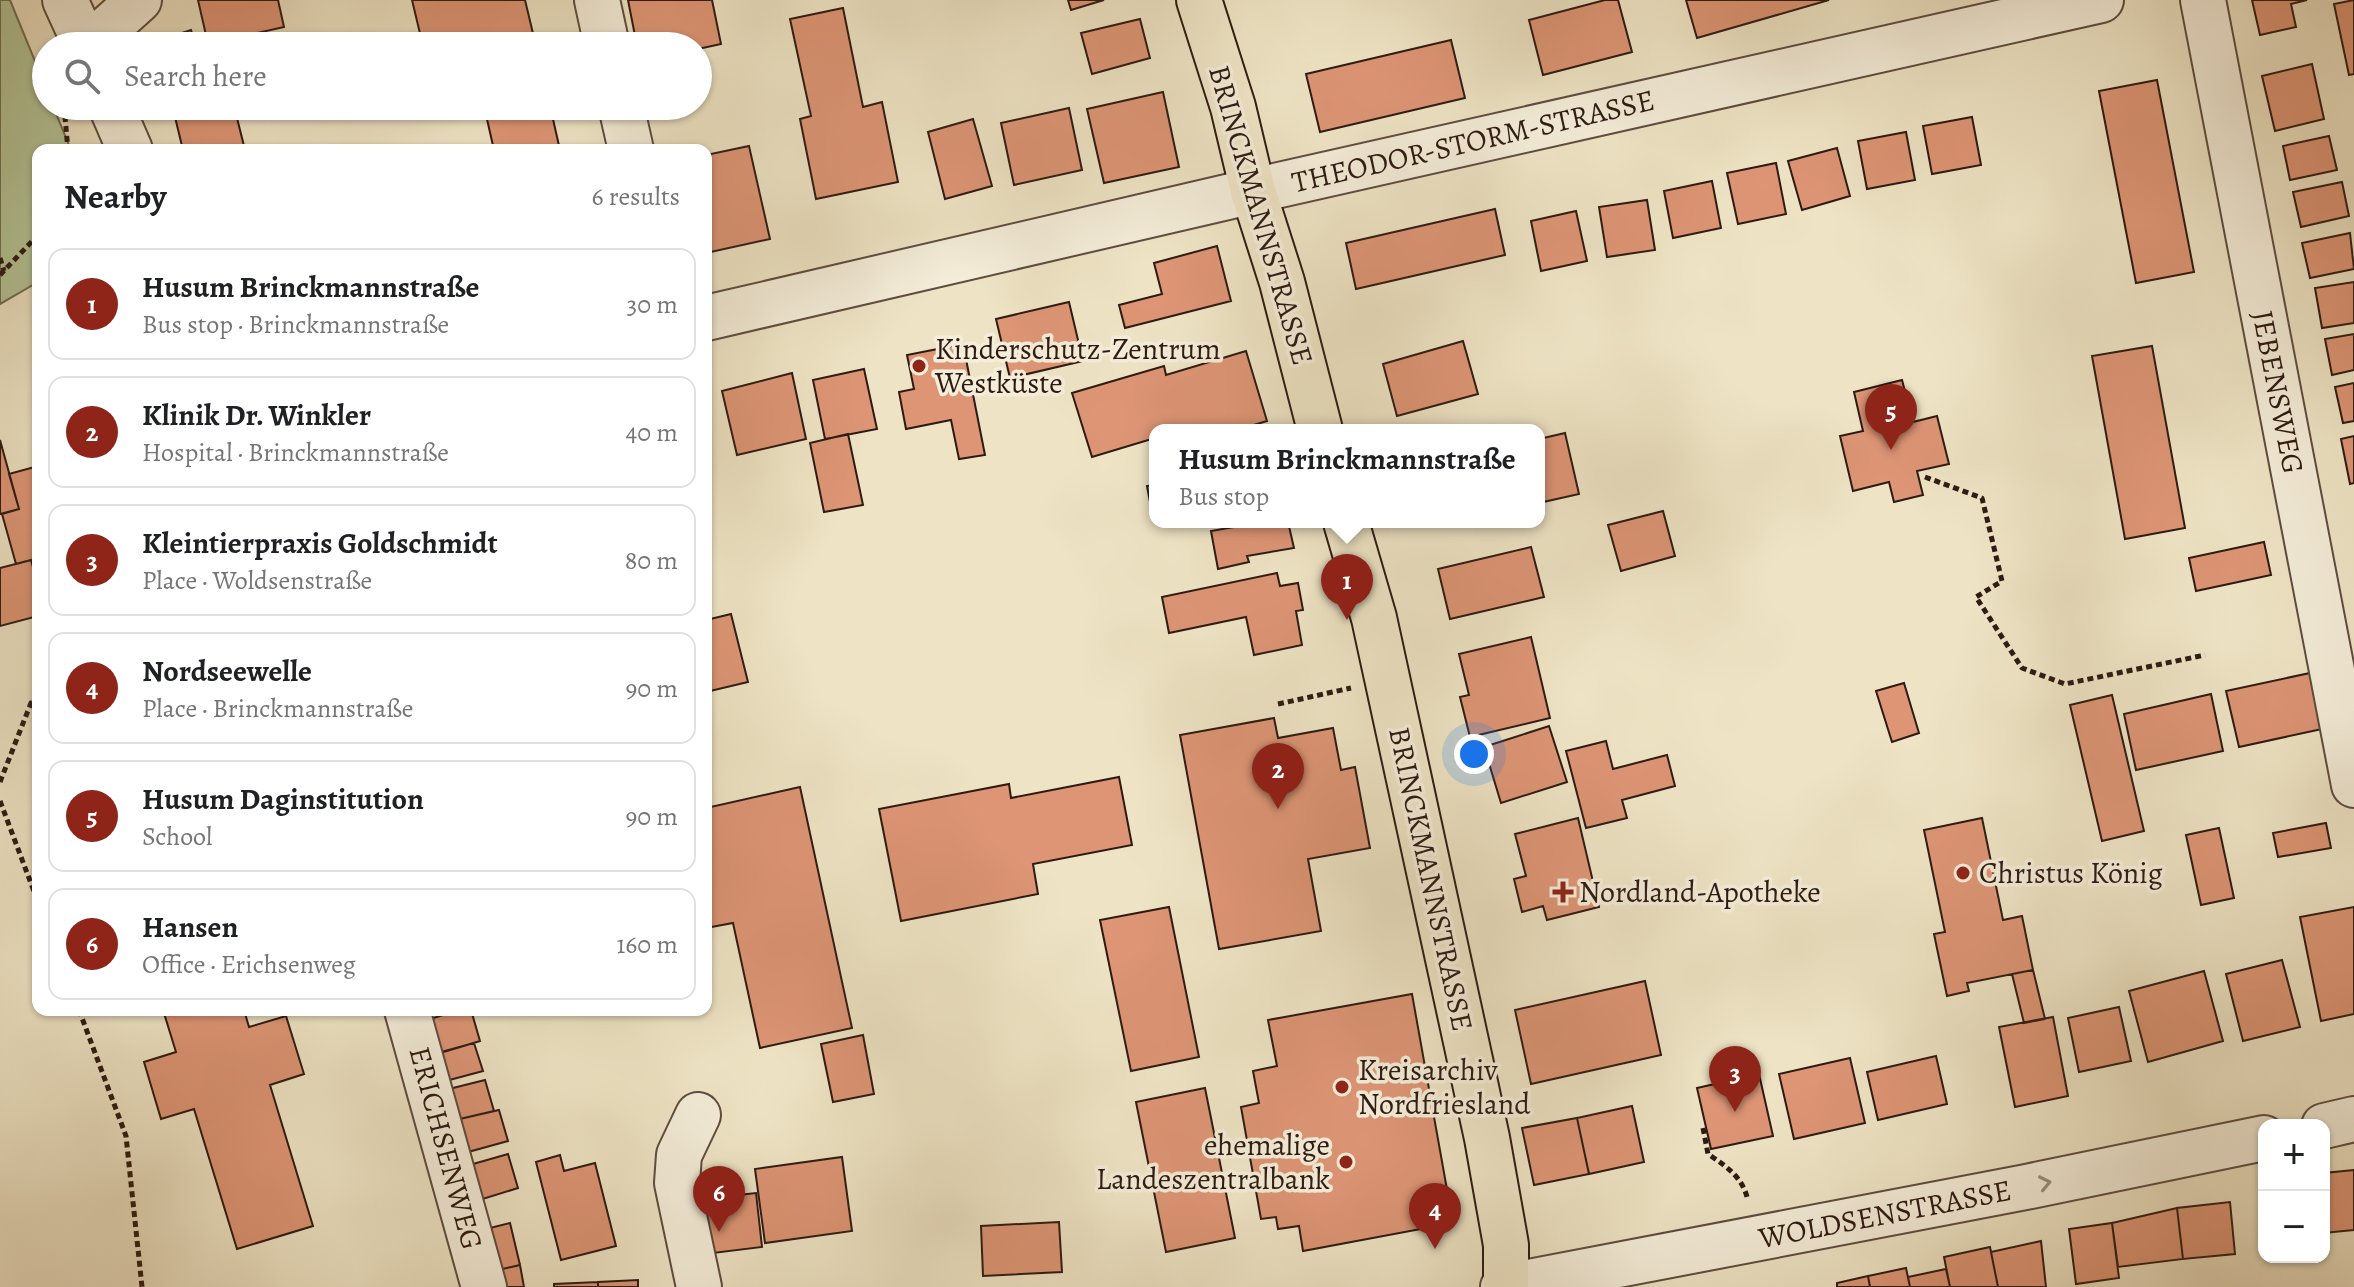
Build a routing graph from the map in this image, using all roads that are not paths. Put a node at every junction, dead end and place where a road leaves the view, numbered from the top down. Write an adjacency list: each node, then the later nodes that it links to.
1 (65, 0): 7 (street)
2 (139, 0): 8 (street)
3 (597, 0): 9 (street)
4 (1199, 0): 14 (main road, BRINCKMANNSTRASSE)
5 (2101, 0): 14 (street, THEODOR-STORM-STRASSE)
6 (2203, 0): 18 (street, JEBENSWEG)
7 (80, 32)
8 (103, 32)
9 (604, 32)
10 (117, 120): 12 (street)
11 (624, 120): 13 (street)
12 (127, 144)
13 (630, 144)
14 (1253, 191): 15 (street, THEODOR-STORM-STRASSE); 16 (main road, BRINCKMANNSTRASSE)
15 (712, 317)
16 (1318, 424)
17 (1348, 528): 26 (main road, BRINCKMANNSTRASSE)
18 (2354, 785)
19 (409, 1016): 24 (street, ERICHSENWEG)
20 (698, 1115): 25 (street)
21 (2354, 1119): 22 (street)
22 (2330, 1125)
23 (2258, 1139): 26 (street, WOLDSENSTRASSE, one-way to 23)
24 (484, 1287)
25 (699, 1287)
26 (1505, 1287)

